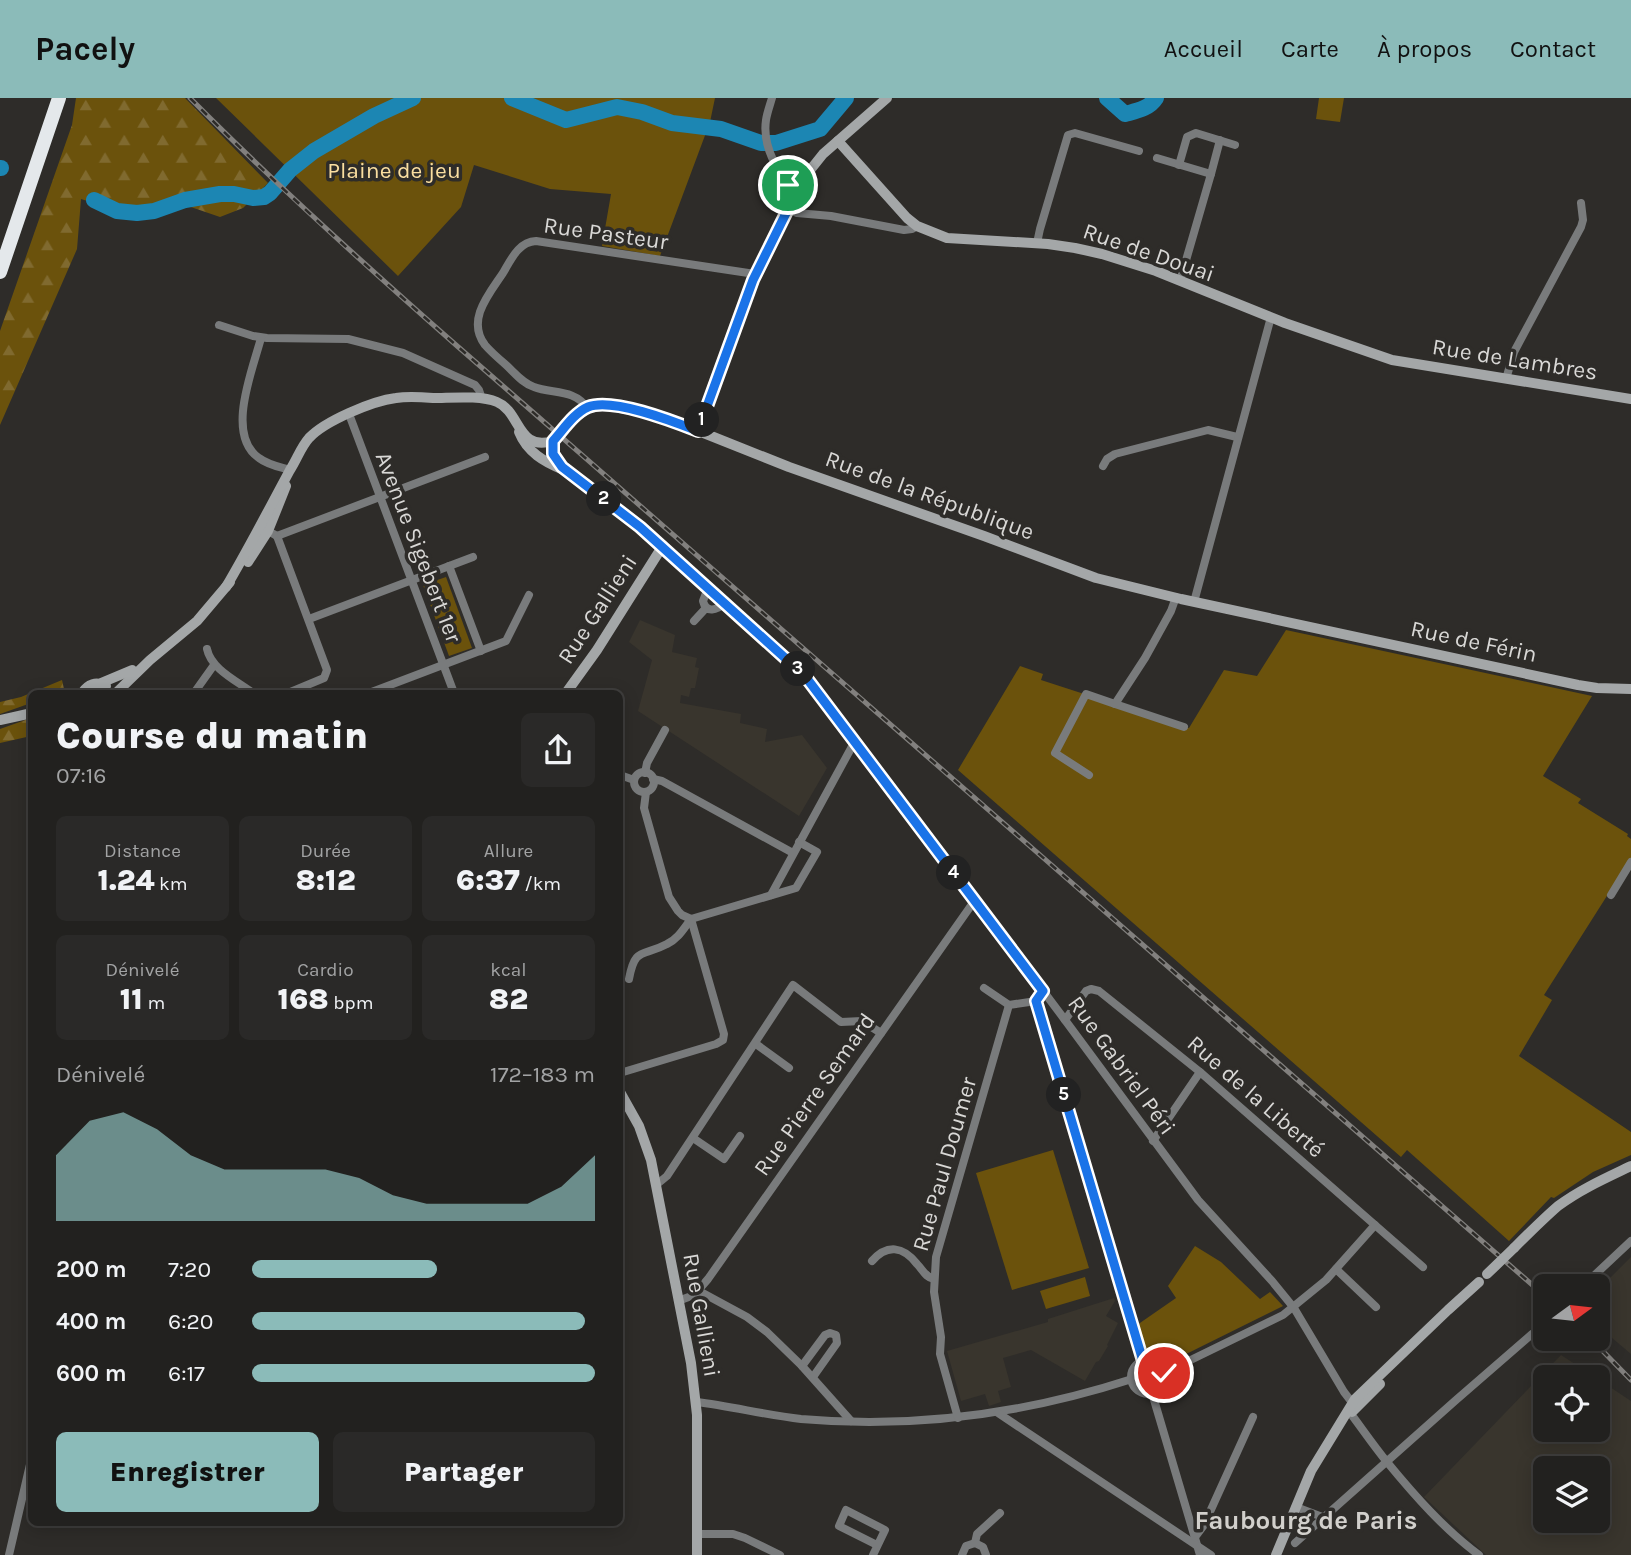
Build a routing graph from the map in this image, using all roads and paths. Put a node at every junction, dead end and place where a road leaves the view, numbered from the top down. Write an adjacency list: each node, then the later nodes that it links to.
1 (50, 98): 17 (highway)
2 (59, 98): 18 (highway)
3 (772, 98): 12 (street)
4 (887, 98): 5 (main road)
5 (838, 141): 12 (main road); 15 (main road, Rue de Douai)
6 (1220, 141): 7 (street); 10 (street); 11 (street)
7 (1235, 145)
8 (1139, 151): 16 (street)
9 (1157, 158): 10 (street)
10 (1180, 164): 11 (street)
11 (1211, 174): 20 (street)
12 (796, 193): 14 (main road)
13 (1581, 203): 25 (street)
14 (788, 209): 15 (street); 19 (main road)
15 (917, 226): 16 (main road, Rue de Douai)
16 (1037, 243): 20 (main road, Rue de Douai)
17 (0, 250)
18 (0, 272)
19 (755, 274): 28 (street, Rue Pasteur); 31 (main road)
20 (1180, 281): 21 (main road, Rue de Douai)
21 (1271, 317): 24 (main road, Rue de Douai); 32 (street)
22 (219, 325): 23 (street)
23 (261, 338): 26 (street); 36 (street)
24 (1391, 360): 25 (main road, Rue de Lambres)
25 (1506, 379): 27 (main road, Rue de Lambres)
26 (482, 399): 29 (main road); 30 (main road)
27 (1631, 399)
28 (587, 408): 31 (main road, Rue de la République); 33 (main road)
29 (349, 414): 36 (main road); 38 (street, Avenue Sigebert 1er)
30 (511, 414): 33 (main road); 37 (main road)
31 (698, 431): 46 (main road, Rue de la République)
32 (1237, 437): 35 (street); 47 (street)
33 (553, 441): 37 (main road)
34 (485, 457): 38 (street)
35 (1103, 466)
36 (290, 470): 39 (main road)
37 (571, 473): 40 (main road)
38 (380, 497): 39 (street); 43 (street, Avenue Sigebert 1er)
39 (268, 531): 50 (street); 55 (main road)
40 (662, 547): 44 (street, Rue Gabriel Péri); 68 (main road, Rue Gallieni)
41 (473, 557): 42 (street)
42 (449, 566): 43 (street); 54 (street, Avenue Sigebert 1er)
43 (411, 580): 50 (street); 57 (street, Avenue Sigebert 1er)
44 (708, 588): 48 (street, Rue Gabriel Péri); 49 (street)
45 (529, 595): 54 (street)
46 (1176, 597): 47 (main road, Rue de la République); 69 (street)
47 (1194, 602): 52 (main road, Rue de la République)
48 (725, 603): 49 (street); 74 (street, Rue Gabriel Péri)
49 (706, 608): 51 (street)
50 (309, 619): 65 (street)
51 (694, 621)
52 (1310, 626): 59 (main road, Rue de Férin)
53 (207, 649): 56 (street)
54 (481, 650): 57 (street)
55 (150, 660): 58 (main road); 62 (main road)
56 (214, 664): 63 (street); 64 (street)
57 (443, 664): 66 (street); 67 (street, Avenue Sigebert 1er)
58 (101, 683): 60 (main road); 61 (main road)
59 (1631, 689)
60 (85, 690)
61 (110, 690)
62 (117, 690)
63 (196, 690)
64 (249, 690)
65 (295, 690)
66 (377, 690)
67 (453, 690)
68 (568, 690)
69 (1115, 704): 72 (street); 76 (street)
70 (28, 714): 71 (main road)
71 (0, 720)
72 (1184, 727)
73 (665, 730): 75 (street)
74 (855, 741): 81 (street); 86 (street, Rue Gabriel Péri)
75 (645, 773): 78 (street); 79 (street)
76 (1089, 775)
77 (623, 776): 79 (street)
78 (653, 779): 80 (street); 82 (street)
79 (634, 780): 80 (street)
80 (646, 792): 87 (street)
81 (799, 842): 82 (street); 84 (street)
82 (793, 853): 84 (street)
83 (1631, 862): 85 (street)
84 (771, 895): 87 (street)
85 (1611, 895)
86 (975, 901): 90 (street, Rue Gabriel Péri); 94 (street, Rue Pierre Semard)
87 (691, 919): 88 (street); 97 (street)
88 (629, 979)
89 (984, 988): 92 (street)
90 (1043, 991): 91 (street); 93 (street, Rue Gabriel Péri)
91 (1036, 1001): 92 (street); 117 (street)
92 (1009, 1005): 111 (street, Rue Paul Doumer)
93 (1065, 1020): 98 (street, Rue de la Liberté); 102 (street, Rue Gabriel Péri)
94 (880, 1033): 95 (street); 112 (street, Rue Pierre Semard)
95 (756, 1044): 96 (street); 101 (street)
96 (789, 1068)
97 (623, 1072)
98 (1200, 1072): 102 (street); 105 (street, Rue de la Liberté)
99 (623, 1098): 104 (main road, Rue Gallieni)
100 (740, 1136): 101 (street)
101 (693, 1138): 104 (street)
102 (1153, 1141): 115 (street, Rue Gabriel Péri)
103 (1631, 1166): 124 (main road, bridge)
104 (656, 1185): 113 (main road, Rue Gallieni)
105 (1375, 1225): 108 (street, Rue de la Liberté); 109 (street)
106 (1631, 1241): 110 (street)
107 (872, 1261): 111 (street)
108 (1423, 1267)
109 (1336, 1269): 114 (street); 115 (street)
110 (1596, 1274)
111 (934, 1279): 127 (street, Rue Paul Doumer)
112 (699, 1291): 113 (street, Rue Pierre Semard); 118 (street)
113 (678, 1301): 123 (main road, Rue Gallieni)
114 (1376, 1307)
115 (1294, 1308): 119 (street); 124 (street, Rue Gabriel Péri)
116 (1532, 1335): 129 (street)
117 (1143, 1361): 119 (street); 121 (street)
118 (802, 1366): 120 (street); 120 (street)
119 (1164, 1373): 122 (street)
120 (813, 1377): 128 (street)
121 (1132, 1379): 122 (street); 125 (street)
122 (1152, 1394): 135 (street)
123 (696, 1402): 128 (street); 134 (main road, Rue Gallieni)
124 (1352, 1409): 129 (street, Rue Gabriel Péri); 131 (main road)
125 (998, 1413): 127 (street); 139 (street)
126 (1252, 1417): 135 (street)
127 (958, 1418): 128 (street)
128 (851, 1421)
129 (1387, 1462): 133 (street); 148 (street, Rue Gabriel Péri)
130 (28, 1472): 140 (street)
131 (1296, 1507): 133 (street); 147 (main road)
132 (1000, 1513): 136 (street)
133 (1325, 1517): 137 (street)
134 (697, 1534): 141 (main road, Rue Gallieni); 142 (street)
135 (1195, 1536): 139 (street)
136 (975, 1543): 144 (street); 145 (street)
137 (1295, 1543)
138 (877, 1545): 138 (street); 143 (street)
139 (1199, 1551): 146 (street)
140 (9, 1555)
141 (697, 1555)
142 (780, 1555)
143 (873, 1555)
144 (961, 1555)
145 (986, 1555)
146 (1211, 1555)
147 (1276, 1555)
148 (1479, 1555)

